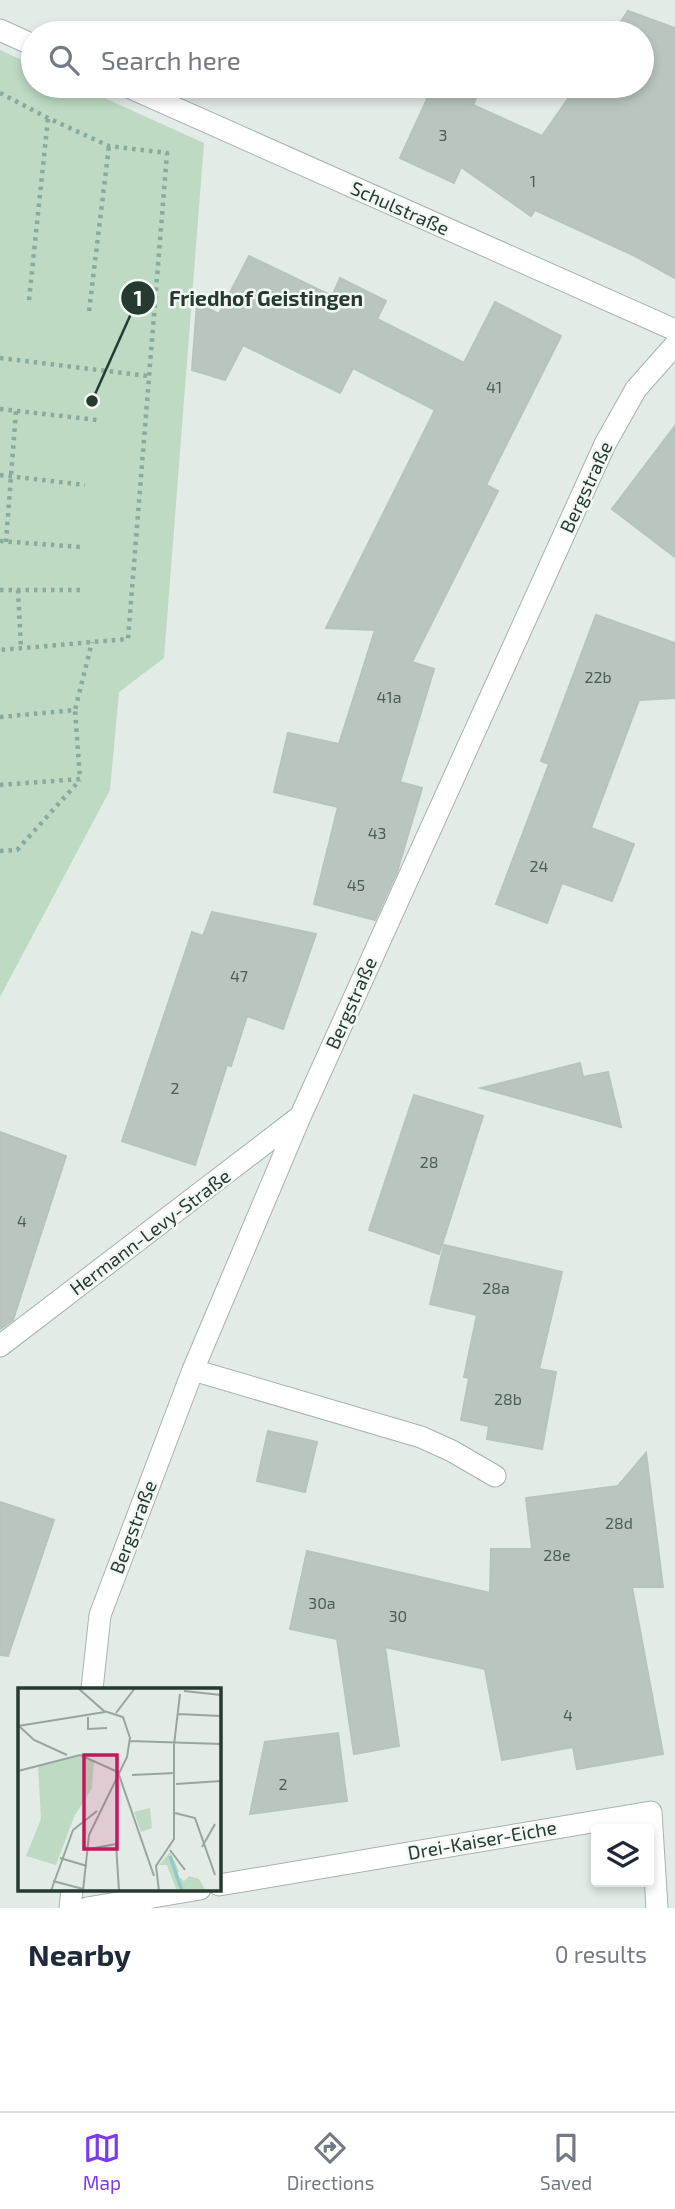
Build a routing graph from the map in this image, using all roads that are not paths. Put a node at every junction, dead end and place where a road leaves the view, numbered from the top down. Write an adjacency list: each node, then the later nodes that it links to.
1 (0, 30): 2 (street)
2 (21, 40)
3 (153, 98): 4 (street, Schulstraße)
4 (675, 330)
5 (675, 345): 6 (street, Bergstraße)
6 (300, 1117): 7 (street, Hermann-Levy-Straße); 8 (street, Bergstraße)
7 (0, 1346)
8 (193, 1370): 9 (street); 10 (street, Bergstraße)
9 (495, 1476)
10 (92, 1688)
11 (220, 1885): 16 (street, Drei-Kaiser-Eiche)
12 (72, 1890): 14 (street)
13 (194, 1890): 15 (street)
14 (70, 1908)
15 (87, 1908)
16 (657, 1908)

